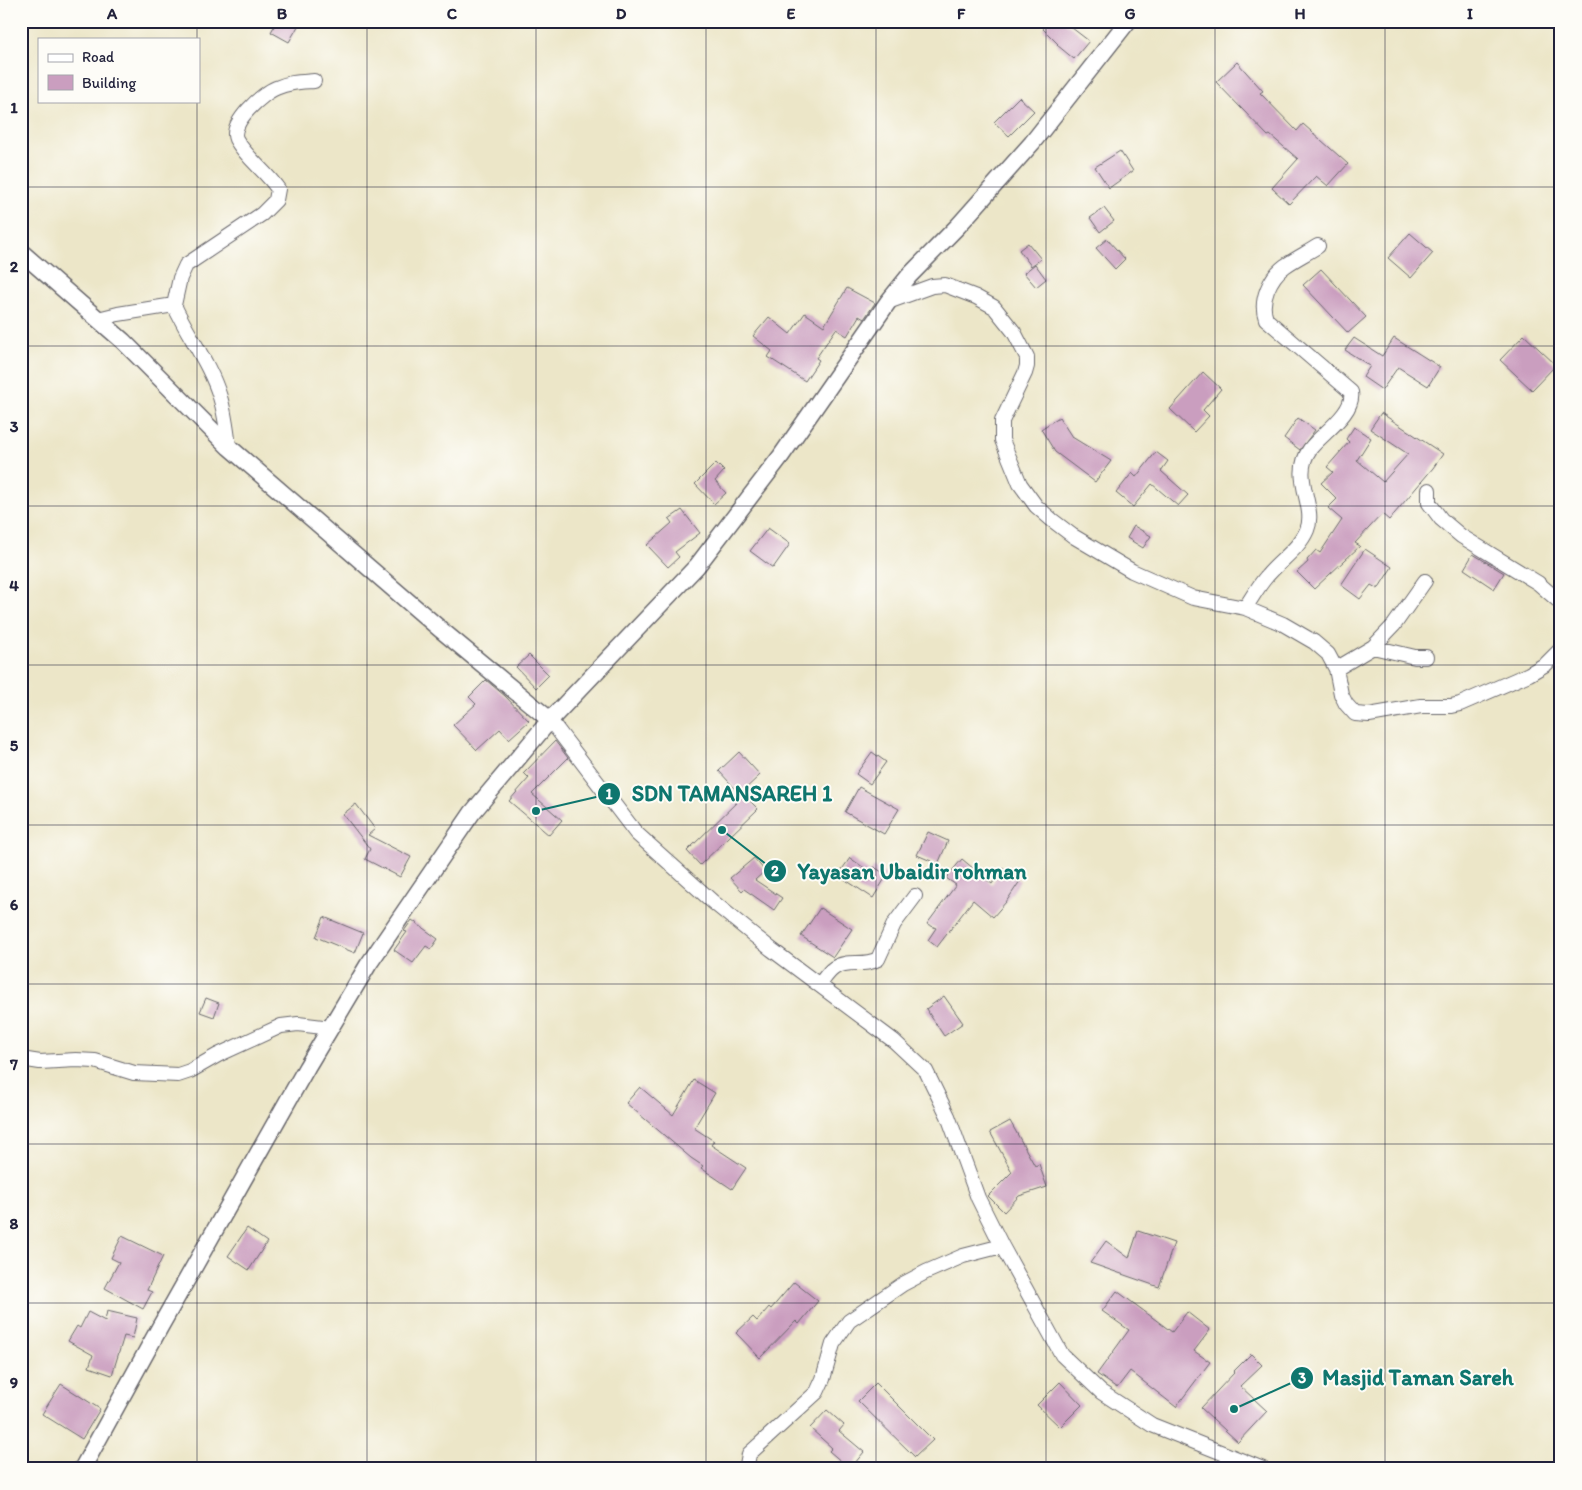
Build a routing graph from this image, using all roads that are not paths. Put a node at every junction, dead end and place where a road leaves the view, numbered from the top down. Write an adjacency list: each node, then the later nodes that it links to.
1 (1128, 21): 5 (street)
2 (314, 81): 6 (street)
3 (1318, 246): 12 (street)
4 (21, 252): 7 (street)
5 (888, 302): 12 (street); 17 (street)
6 (174, 306): 7 (street); 8 (street)
7 (98, 320): 8 (street)
8 (229, 447): 17 (street)
9 (1429, 490): 11 (street)
10 (1426, 581): 13 (street)
11 (1561, 603)
12 (1245, 608): 16 (street)
13 (1373, 647): 15 (street); 16 (street)
14 (1561, 649): 16 (street)
15 (1426, 657)
16 (1336, 670)
17 (550, 720): 19 (street); 20 (street)
18 (915, 896): 19 (street)
19 (820, 984): 22 (street)
20 (331, 1028): 21 (street); 23 (street)
21 (21, 1059)
22 (1002, 1246): 24 (street); 25 (street)
23 (82, 1469)
24 (749, 1469)
25 (1263, 1469)

